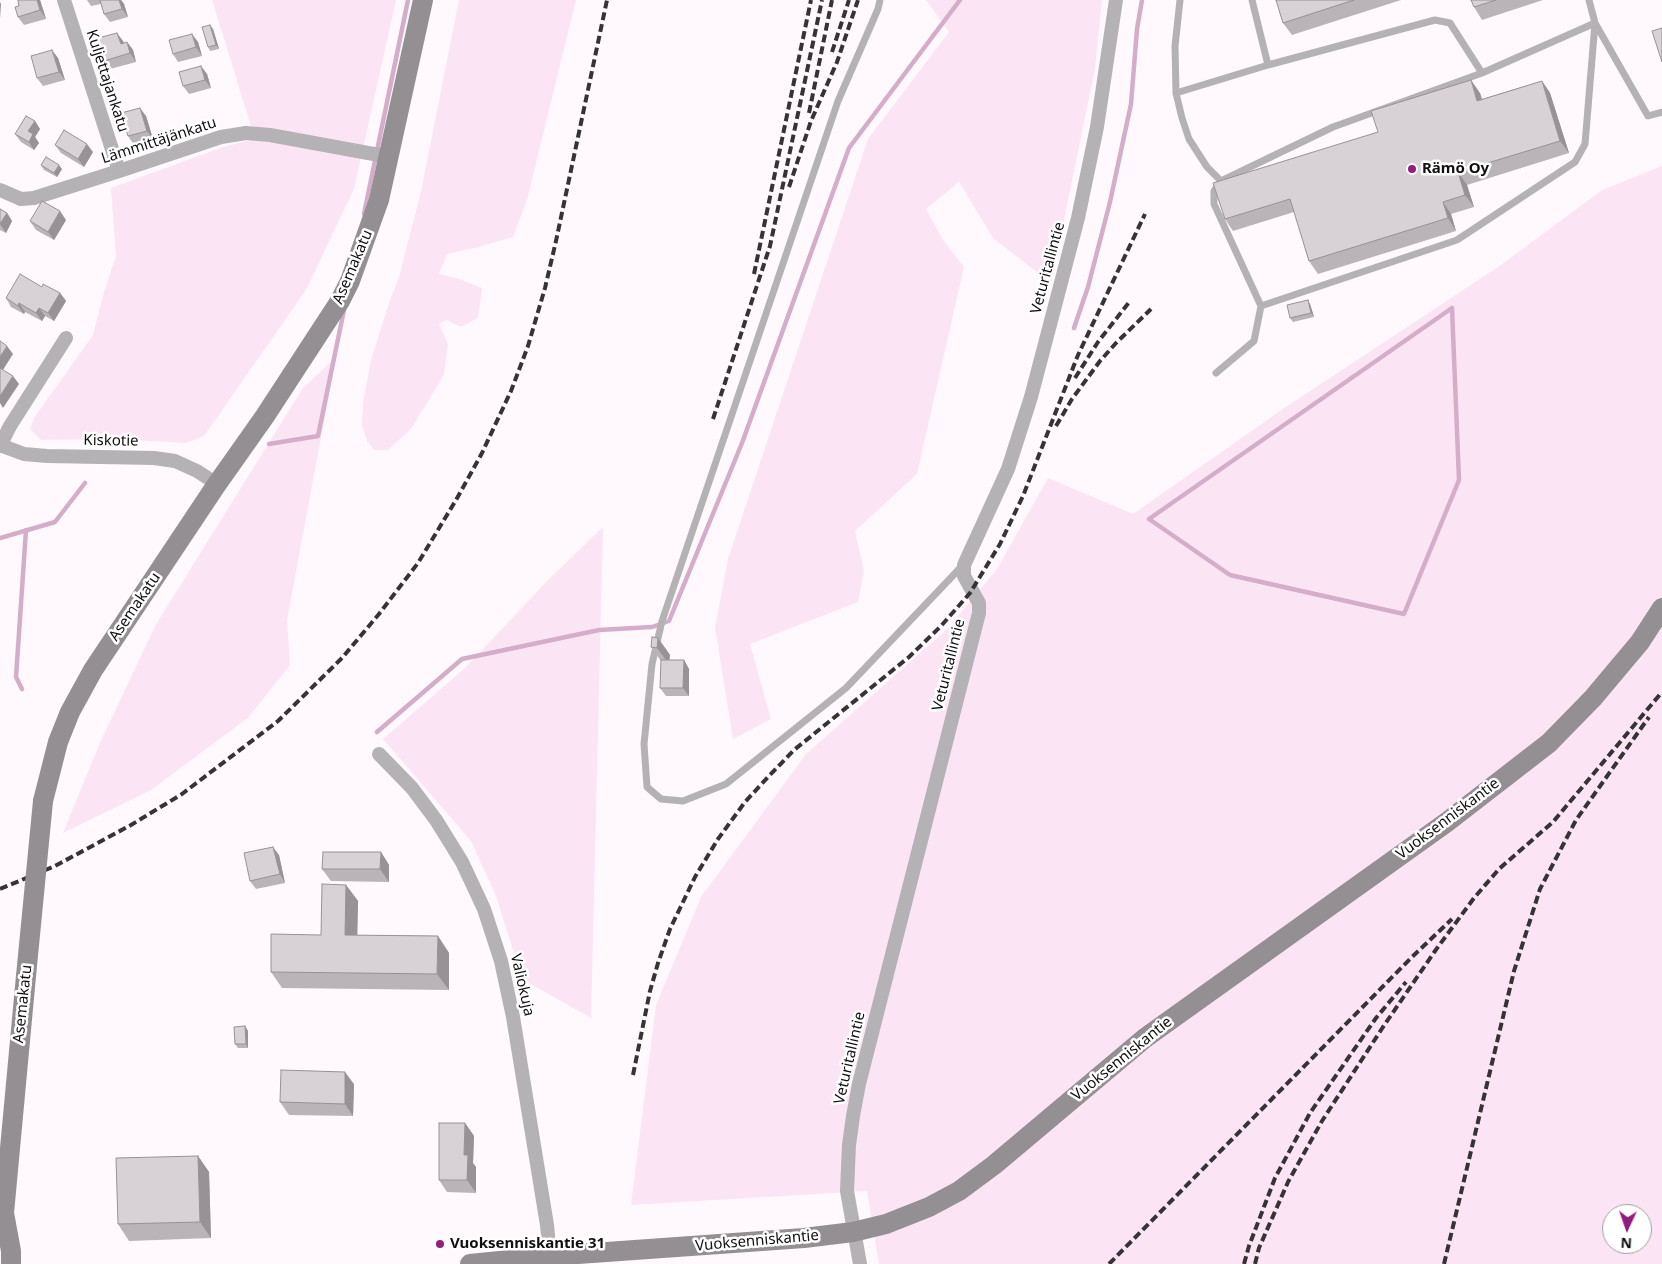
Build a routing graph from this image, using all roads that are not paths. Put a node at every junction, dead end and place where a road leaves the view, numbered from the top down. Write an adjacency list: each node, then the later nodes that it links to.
1 (64, 0): 14 (street, Kuljettajankatu)
2 (423, 0): 13 (street, Asemakatu)
3 (880, 0): 22 (lane)
4 (1116, 0): 22 (street, Veturitallintie)
5 (1180, 0): 11 (lane)
6 (1252, 0): 9 (lane)
7 (1589, 0): 8 (lane)
8 (1594, 23): 10 (lane); 12 (lane); 17 (lane)
9 (1268, 65): 10 (lane); 11 (lane)
10 (1482, 73): 15 (lane)
11 (1176, 93): 15 (lane)
12 (1662, 112)
13 (390, 157): 14 (street, Lämmittäjänkatu); 21 (street, Asemakatu)
14 (119, 171): 16 (street, Lämmittäjänkatu)
15 (1221, 181): 17 (lane)
16 (0, 190)
17 (1261, 306): 19 (lane)
18 (66, 338): 20 (street)
19 (1216, 373)
20 (0, 445): 21 (street, Kiskotie)
21 (217, 484): 27 (street, Asemakatu, bridge)
22 (964, 565): 25 (street, Veturitallintie)
23 (1662, 608): 25 (street, Vuoksenniskantie)
24 (378, 754): 26 (street, Valiokuja)
25 (853, 1232): 26 (street, Vuoksenniskantie); 29 (street, Veturitallintie)
26 (550, 1256): 28 (street, Vuoksenniskantie)
27 (11, 1264)
28 (470, 1264)
29 (860, 1264)

